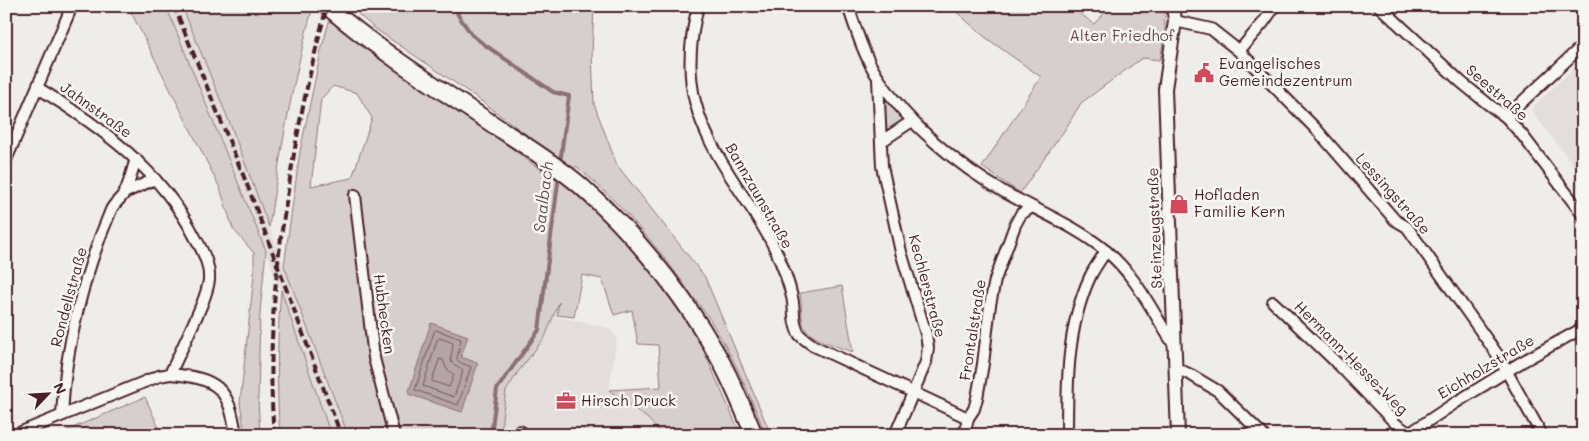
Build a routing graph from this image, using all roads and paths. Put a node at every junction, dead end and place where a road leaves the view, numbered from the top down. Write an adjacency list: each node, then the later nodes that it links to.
1 (72, 6): 12 (street)
2 (698, 6): 30 (street, Bannzaunstraße)
3 (848, 6): 11 (street)
4 (1173, 6): 8 (street, Steinzeugstraße)
5 (1275, 6): 10 (street)
6 (1380, 6): 13 (street, Seestraße)
7 (330, 8): 37 (main road)
8 (1176, 21): 10 (street, Lessingstraße); 26 (street, Steinzeugstraße)
9 (1583, 45): 13 (street)
10 (1239, 50): 28 (street, Lessingstraße)
11 (878, 78): 14 (street); 15 (street, Kechlerstraße)
12 (38, 88): 16 (street, Jahnstraße); 17 (street)
13 (1506, 117): 22 (street, Seestraße)
14 (912, 121): 15 (street); 21 (street)
15 (882, 141): 30 (street, Kechlerstraße)
16 (136, 159): 18 (street, Jahnstraße); 19 (street, Jahnstraße)
17 (6, 160)
18 (155, 179): 19 (street); 29 (street, Jahnstraße)
19 (124, 192): 31 (street, Rondellstraße)
20 (355, 195): 36 (street, Hubhecken)
21 (1032, 207): 23 (street); 32 (street, Frontalstraße)
22 (1583, 215)
23 (1106, 251): 26 (street); 40 (street)
24 (1273, 302): 33 (street, Hermann-Hesse-Weg)
25 (1583, 328): 28 (street, Eichholzstraße)
26 (1175, 346): 27 (street, Steinzeugstraße)
27 (1176, 368): 41 (street, Steinzeugstraße); 42 (street)
28 (1507, 372): 33 (street, Eichholzstraße); 43 (street, Lessingstraße)
29 (170, 374): 31 (street); 35 (street)
30 (913, 392): 32 (street, Bannzaunstraße); 38 (street, Kechlerstraße)
31 (62, 415): 34 (street)
32 (968, 418): 39 (street, Frontalstraße)
33 (1408, 434)
34 (14, 435)
35 (236, 435)
36 (394, 435)
37 (754, 435)
38 (895, 435)
39 (964, 435)
40 (1067, 435)
41 (1178, 435)
42 (1263, 435)
43 (1542, 435)

